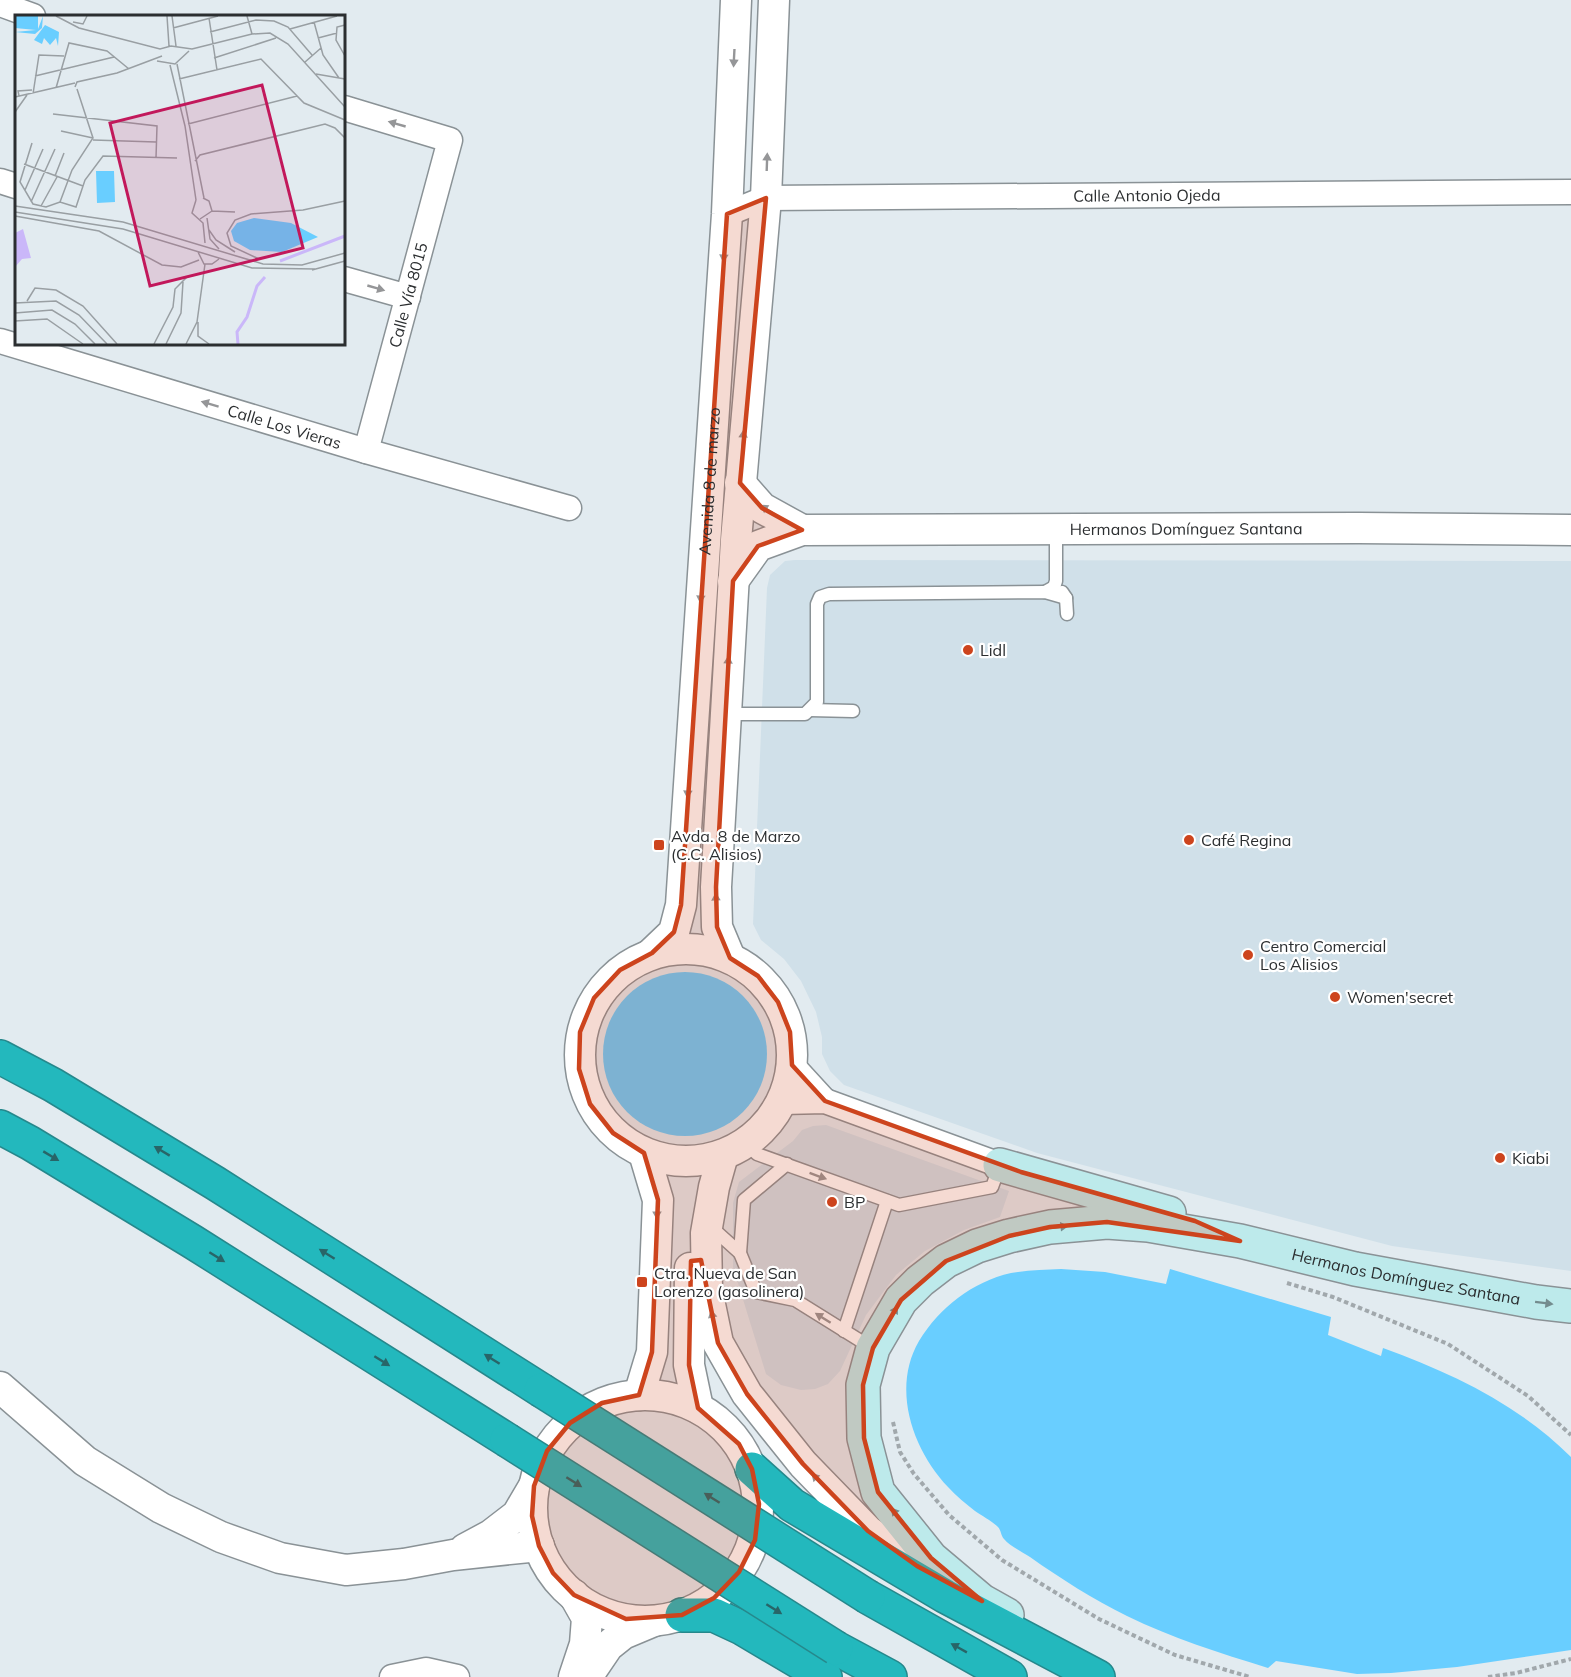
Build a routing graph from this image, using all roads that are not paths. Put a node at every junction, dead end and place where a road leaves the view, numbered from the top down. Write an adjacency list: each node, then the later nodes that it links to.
1 (736, 0): 10 (street, Avenida 8 de marzo, one-way to 10)
2 (774, 0): 9 (street, Avenida 8 de marzo, one-way to 2)
3 (0, 4): 4 (street)
4 (30, 15)
5 (345, 108): 12 (street, Calle Vía 8015, one-way to 5)
6 (0, 181): 7 (street)
7 (15, 186)
8 (1571, 192): 9 (street, Calle Antonio Ojeda)
9 (766, 198): 10 (street, Calle Antonio Ojeda); 15 (street, Avenida 8 de marzo, one-way to 9)
10 (727, 214): 28 (street, Avenida 8 de marzo, one-way to 28)
11 (345, 279): 12 (street, one-way to 12)
12 (408, 297): 14 (street, Calle Vía 8015)
13 (0, 341): 14 (street, Calle Los Vieras, one-way to 13)
14 (366, 451): 16 (street, Calle Los Vieras)
15 (740, 483): 17 (street, Hermanos Domínguez Santana, one-way to 15); 20 (street, Avenida 8 de marzo)
16 (569, 508)
17 (802, 530): 18 (street, Hermanos Domínguez Santana); 20 (street, Hermanos Domínguez Santana)
18 (1056, 530): 19 (street, Hermanos Domínguez Santana); 21 (lane)
19 (1571, 530)
20 (733, 580): 27 (street, Avenida 8 de marzo, one-way to 20)
21 (1056, 581): 22 (lane); 23 (lane)
22 (1046, 592): 23 (lane); 25 (lane)
23 (1066, 598): 24 (lane)
24 (1067, 614)
25 (810, 710): 26 (lane); 27 (lane)
26 (853, 711)
27 (726, 714): 29 (street, Avenida 8 de marzo, one-way to 27)
28 (652, 953): 29 (street); 36 (street)
29 (730, 958): 31 (street)
30 (0, 1058): 62 (highway, one-way to 30, bridge)
31 (792, 1065): 32 (street); 33 (street)
32 (825, 1101): 33 (street); 38 (street)
33 (782, 1102): 35 (street)
34 (0, 1127): 56 (highway, one-way to 56, bridge)
35 (727, 1152): 36 (street); 37 (lane); 40 (street); 48 (street)
36 (644, 1153): 47 (street, one-way to 47)
37 (787, 1164): 39 (lane, one-way to 39); 42 (lane)
38 (1000, 1165): 39 (lane); 41 (main road)
39 (887, 1201): 44 (lane)
40 (708, 1223): 42 (lane); 54 (street, one-way to 40)
41 (1240, 1241): 43 (main road, Hermanos Domínguez Santana, one-way to 43); 45 (main road, one-way to 41)
42 (740, 1253): 44 (lane, one-way to 42)
43 (1571, 1306)
44 (844, 1331): 45 (lane)
45 (873, 1348): 54 (main road, one-way to 45)
46 (0, 1388): 52 (street)
47 (639, 1395): 48 (street); 50 (street)
48 (698, 1408): 49 (street)
49 (752, 1469): 55 (street); 63 (highway)
50 (534, 1486): 51 (street); 52 (street)
51 (538, 1546): 52 (street); 53 (street)
52 (453, 1555)
53 (574, 1595): 55 (street); 59 (street)
54 (982, 1601): 64 (main road)
55 (669, 1618): 56 (highway); 60 (street)
56 (830, 1662): 61 (highway)
57 (392, 1677): 58 (street)
58 (457, 1677)
59 (574, 1677)
60 (587, 1677)
61 (890, 1677)
62 (1010, 1677)
63 (1098, 1677)
64 (1104, 1677)

